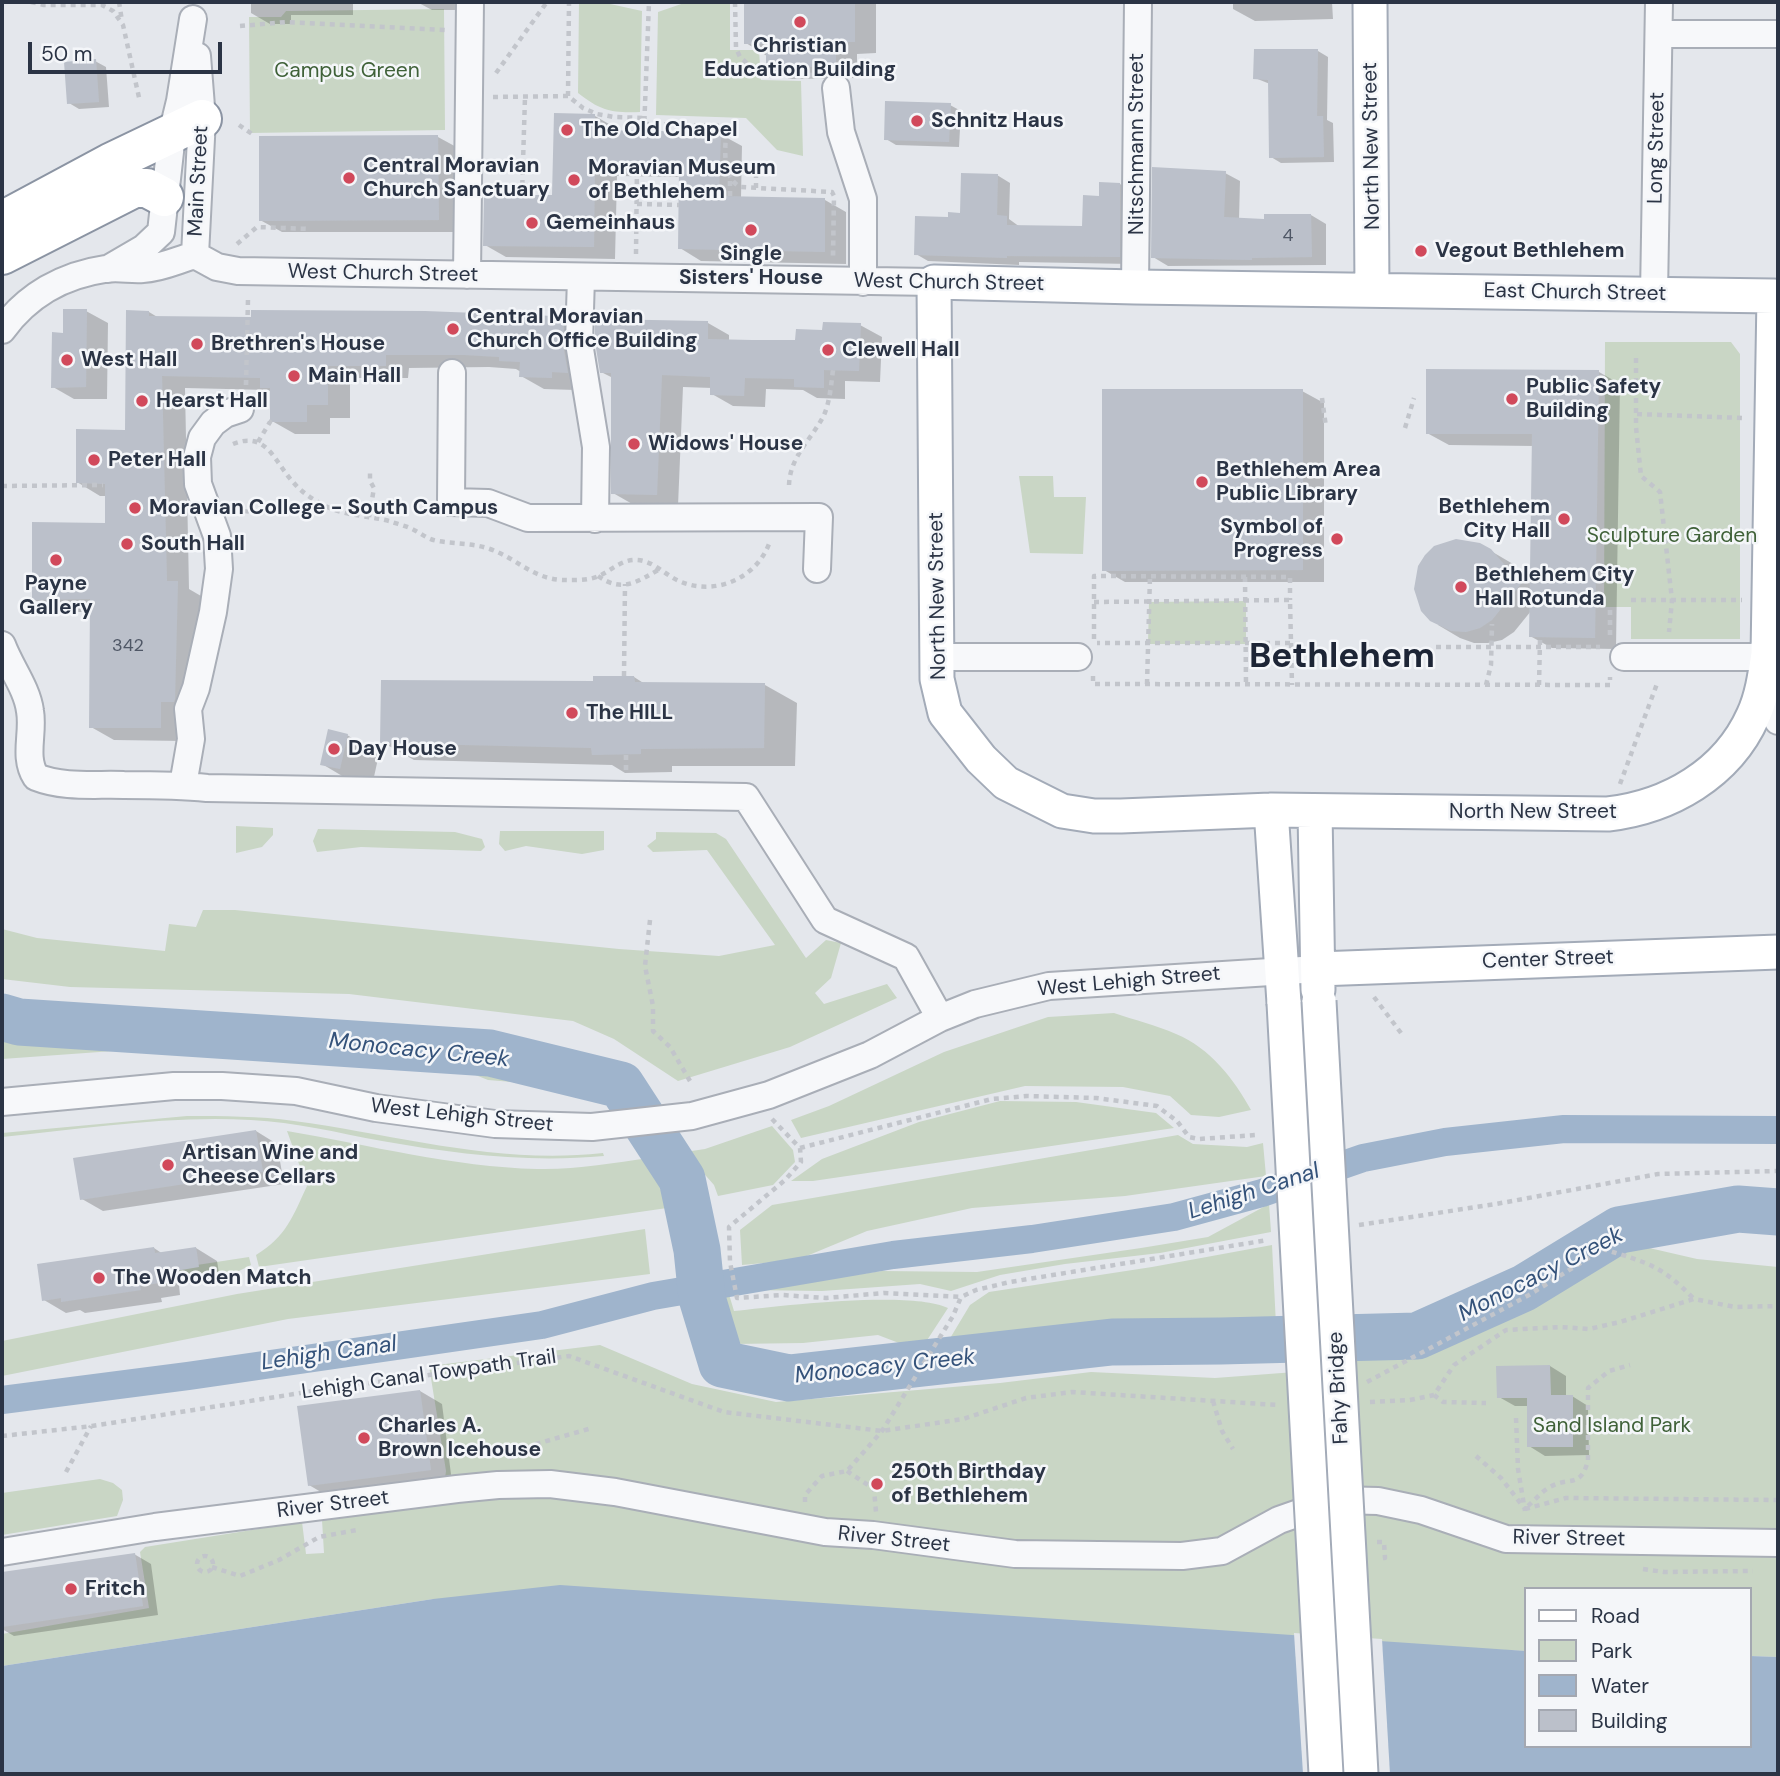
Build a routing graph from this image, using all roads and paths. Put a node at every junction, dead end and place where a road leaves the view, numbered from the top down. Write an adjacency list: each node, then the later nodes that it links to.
1 (31, 2): 12 (path)
2 (119, 2): 12 (path)
3 (470, 2): 19 (street)
4 (547, 2): 19 (path)
5 (569, 2): 18 (path)
6 (649, 2): 22 (path)
7 (734, 2): 17 (path)
8 (1138, 2): 48 (street, Nitschmann Street)
9 (1370, 2): 49 (main road, North New Street)
10 (1659, 2): 15 (street, Long Street)
11 (193, 10): 24 (street, Main Street)
12 (123, 25): 21 (path)
13 (240, 26): 14 (path)
14 (445, 30)
15 (1659, 34): 16 (street); 50 (street, Long Street)
16 (1778, 34)
17 (836, 88): 46 (street)
18 (568, 96): 20 (path); 22 (path)
19 (470, 97): 20 (path); 44 (street)
20 (525, 97): 31 (path)
21 (139, 102)
22 (644, 118): 29 (path)
23 (239, 125): 25 (path)
24 (187, 126): 28 (highway); 33 (street, Main Street); 40 (street, Main Street)
25 (255, 136)
26 (756, 164): 30 (path)
27 (637, 165): 34 (path)
28 (118, 178): 33 (highway); 36 (highway); 39 (highway)
29 (730, 178): 30 (path); 32 (path)
30 (755, 188): 42 (path)
31 (522, 195)
32 (730, 196)
33 (164, 197): 43 (street, Main Street)
34 (637, 204): 35 (path); 41 (path)
35 (679, 205)
36 (2, 221)
37 (310, 229): 38 (path)
38 (236, 245)
39 (2, 255)
40 (195, 255): 43 (street, Main Street); 44 (street, West Church Street)
41 (636, 258)
42 (833, 261)
43 (108, 268): 53 (street, Main Street)
44 (467, 275): 45 (street, West Church Street)
45 (581, 277): 46 (street, West Church Street); 71 (street)
46 (863, 282): 47 (street, West Church Street)
47 (934, 282): 48 (main road, West Church Street); 96 (main road, North New Street)
48 (1135, 287): 49 (main road, West Church Street)
49 (1372, 290): 50 (main road, East Church Street)
50 (1654, 294): 51 (main road, East Church Street)
51 (1776, 296): 81 (main road, North New Street)
52 (248, 299): 59 (path)
53 (2, 330)
54 (1636, 358): 60 (path)
55 (833, 370): 68 (path)
56 (452, 373): 71 (street)
57 (1322, 398): 63 (path)
58 (1414, 398): 64 (path)
59 (240, 409): 109 (street)
60 (1637, 414): 61 (path); 80 (path)
61 (1742, 418)
62 (270, 422): 65 (path)
63 (1326, 427)
64 (1405, 428)
65 (258, 442)
66 (370, 471): 70 (path)
67 (103, 485): 69 (path)
68 (789, 485)
69 (2, 486)
70 (369, 517)
71 (595, 519): 73 (street)
72 (660, 569): 77 (path)
73 (817, 569)
74 (598, 576): 77 (path)
75 (1150, 576): 76 (path); 83 (path); 84 (path)
76 (1245, 576): 78 (path); 82 (path)
77 (625, 584): 100 (path)
78 (1290, 600): 82 (path); 88 (path)
79 (1631, 600): 80 (path)
80 (1672, 600): 81 (path); 97 (path)
81 (1769, 600): 95 (main road, North New Street)
82 (1246, 601): 84 (path); 90 (path)
83 (1094, 602): 84 (path); 89 (path)
84 (1149, 602): 89 (path)
85 (1610, 610): 94 (path)
86 (1492, 624): 93 (path)
87 (1540, 640): 94 (path)
88 (1291, 643): 90 (path); 103 (path)
89 (1148, 644): 90 (path); 101 (path)
90 (1246, 644): 102 (path)
91 (2, 645): 109 (street)
92 (1436, 647): 93 (path)
93 (1491, 647): 94 (path); 104 (path)
94 (1540, 647): 105 (path)
95 (1768, 654): 97 (street); 106 (street); 112 (main road, North New Street)
96 (937, 657): 98 (street); 110 (main road, North New Street)
97 (1666, 657): 99 (street); 112 (path)
98 (1086, 664): 101 (path)
99 (1617, 665): 105 (path)
100 (624, 676)
101 (1147, 684): 102 (path)
102 (1246, 685): 103 (path)
103 (1292, 685): 104 (path)
104 (1486, 685): 105 (path)
105 (1539, 685)
106 (1778, 722)
107 (626, 755): 108 (path)
108 (626, 775)
109 (183, 785): 118 (street)
110 (1271, 810): 111 (main road, North New Street); 115 (main road)
111 (1315, 811): 112 (main road, North New Street); 116 (main road)
112 (1608, 814)
113 (650, 920): 120 (path)
114 (1778, 951): 116 (main road, Center Street)
115 (1282, 970): 116 (street, West Lehigh Street); 118 (street, West Lehigh Street); 154 (main road, Fahy Bridge, bridge)
116 (1318, 985): 155 (main road, Fahy Bridge, bridge)
117 (1374, 998): 119 (path)
118 (940, 1018): 121 (street, West Lehigh Street)
119 (1404, 1037)
120 (690, 1081)
121 (752, 1100): 122 (street, West Lehigh Street); 124 (path)
122 (2, 1102)
123 (1256, 1135): 124 (path)
124 (800, 1148): 125 (path)
125 (961, 1297)
126 (1694, 1299): 129 (path)
127 (953, 1316): 138 (path)
128 (1630, 1364): 136 (path)
129 (1363, 1384)
130 (1434, 1395): 132 (path)
131 (1213, 1401): 140 (path)
132 (1486, 1403)
133 (1516, 1418): 146 (path)
134 (92, 1426): 138 (path, Lehigh Canal Towpath Trail); 139 (path, Lehigh Canal Towpath Trail); 144 (path)
135 (1627, 1426): 136 (path)
136 (1588, 1427): 146 (path)
137 (592, 1428): 142 (path)
138 (881, 1431): 143 (path)
139 (2, 1436)
140 (1233, 1449)
141 (1476, 1456): 146 (path)
142 (506, 1460)
143 (847, 1471): 147 (path); 148 (path)
144 (66, 1472)
145 (1778, 1500): 146 (path)
146 (1525, 1509): 150 (path)
147 (802, 1528): 148 (street, River Street); 152 (street, River Street)
148 (873, 1535): 150 (street, River Street)
149 (319, 1537): 153 (path)
150 (1506, 1539): 151 (street, River Street)
151 (1778, 1544)
152 (2, 1552)
153 (212, 1567)
154 (1326, 1774)
155 (1360, 1774)

